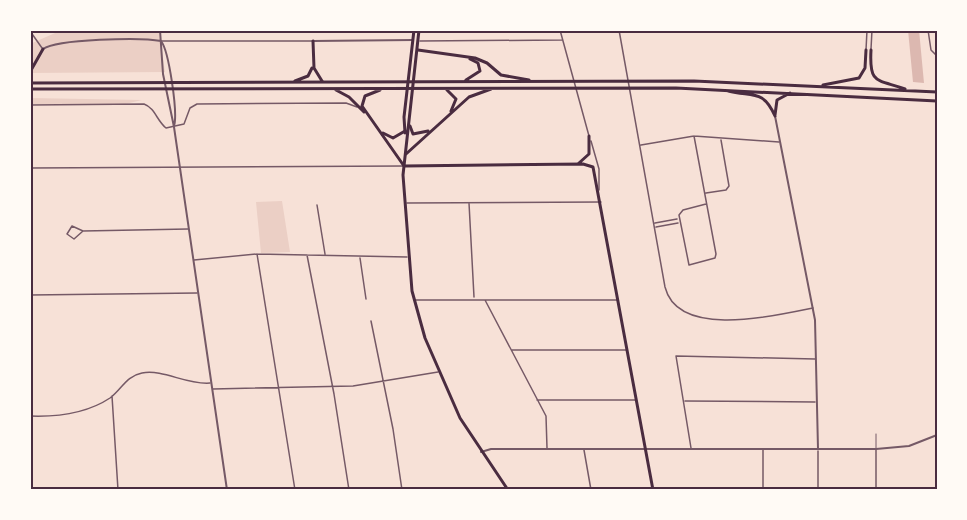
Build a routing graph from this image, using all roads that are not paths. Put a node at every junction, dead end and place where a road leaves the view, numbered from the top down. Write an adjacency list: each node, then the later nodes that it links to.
1 (160, 30): 13 (street)
2 (414, 30): 11 (main road)
3 (419, 30): 12 (main road)
4 (560, 30): 10 (street)
5 (619, 30): 53 (street)
6 (867, 30): 17 (street)
7 (872, 30): 17 (street)
8 (928, 30): 18 (street)
9 (31, 32): 15 (street)
10 (563, 39): 12 (street); 48 (street)
11 (413, 40): 14 (street); 46 (main road)
12 (418, 40): 16 (main road)
13 (161, 41): 14 (street); 15 (street); 44 (street); 44 (street)
14 (313, 41): 20 (main road)
15 (41, 47): 21 (main road)
16 (418, 50): 19 (main road); 43 (main road)
17 (868, 50): 27 (main road); 34 (main road)
18 (937, 56)
19 (468, 58): 22 (main road); 23 (main road)
20 (313, 63): 24 (main road); 25 (main road)
21 (30, 72)
22 (462, 81): 23 (main road); 25 (main road)
23 (536, 81): 27 (main road)
24 (292, 82): 25 (main road); 26 (main road)
25 (325, 82)
26 (30, 83)
27 (814, 86): 34 (main road)
28 (496, 88): 29 (main road); 32 (main road); 41 (main road)
29 (721, 88): 35 (main road); 42 (main road)
30 (334, 89): 31 (main road); 33 (main road); 39 (main road)
31 (384, 89): 32 (main road); 40 (main road)
32 (446, 89): 41 (main road)
33 (30, 90)
34 (912, 91): 36 (main road)
35 (792, 92): 37 (main road); 42 (main road)
36 (937, 92)
37 (937, 101)
38 (30, 105): 44 (street)
39 (359, 108): 40 (main road); 44 (street)
40 (367, 115): 47 (main road)
41 (446, 116): 45 (main road)
42 (775, 116): 52 (street)
43 (410, 126): 45 (main road); 50 (main road)
44 (174, 127): 57 (street)
45 (432, 128): 54 (main road)
46 (405, 131): 47 (main road); 50 (main road)
47 (381, 132): 56 (main road)
48 (589, 136): 55 (main road); 59 (street)
49 (694, 136): 51 (street); 53 (street); 60 (street)
50 (406, 137): 54 (main road)
51 (721, 139): 52 (street); 60 (street)
52 (780, 142): 85 (street)
53 (640, 145): 67 (street)
54 (406, 154): 56 (main road)
55 (577, 164): 56 (main road); 59 (main road)
56 (404, 166): 57 (street); 63 (main road)
57 (180, 167): 58 (street); 70 (street)
58 (30, 168)
59 (599, 190): 62 (main road)
60 (704, 194): 64 (street)
61 (469, 202): 62 (street); 63 (street); 81 (street)
62 (601, 202): 84 (main road)
63 (404, 203): 75 (main road)
64 (706, 204): 66 (street); 68 (street)
65 (317, 205): 74 (street)
66 (678, 219): 67 (street); 68 (street)
67 (654, 223): 69 (street)
68 (679, 223): 69 (street)
69 (655, 227): 85 (street)
70 (189, 229): 71 (street); 77 (street)
71 (83, 231): 71 (street)
72 (257, 254): 73 (street); 77 (street); 94 (street)
73 (307, 255): 74 (street); 93 (street)
74 (325, 255): 76 (street)
75 (408, 257): 76 (street); 83 (main road)
76 (360, 258): 80 (street)
77 (194, 260): 78 (street)
78 (198, 293): 79 (street); 92 (street)
79 (30, 295)
80 (366, 299)
81 (474, 299): 82 (street); 83 (street)
82 (484, 299): 84 (street); 87 (street)
83 (414, 300): 90 (main road)
84 (619, 300): 88 (main road)
85 (813, 308): 89 (street)
86 (371, 321): 91 (street)
87 (511, 350): 88 (street); 97 (street)
88 (628, 350): 98 (main road)
89 (816, 358): 99 (street); 100 (street)
90 (439, 372): 91 (street); 111 (main road)
91 (383, 382): 93 (street); 116 (street)
92 (211, 383): 95 (street); 96 (street)
93 (333, 386): 94 (street); 115 (street)
94 (280, 387): 95 (street); 114 (street)
95 (212, 389): 113 (street)
96 (112, 396): 101 (street); 112 (street)
97 (537, 400): 98 (street); 104 (street)
98 (637, 400): 106 (main road)
99 (684, 401): 100 (street); 107 (street)
100 (817, 402): 110 (street)
101 (30, 416)
102 (876, 434): 108 (lane)
103 (937, 436): 108 (street)
104 (547, 449): 105 (street); 111 (street)
105 (584, 449): 106 (street); 118 (street)
106 (646, 449): 107 (street); 119 (main road)
107 (692, 449): 109 (street)
108 (876, 449): 110 (street); 122 (street)
109 (763, 450): 110 (street); 120 (street)
110 (818, 450): 121 (street)
111 (481, 452): 117 (main road)
112 (118, 490)
113 (226, 490)
114 (295, 490)
115 (349, 490)
116 (402, 490)
117 (508, 490)
118 (591, 490)
119 (653, 490)
120 (762, 490)
121 (818, 490)
122 (876, 490)

